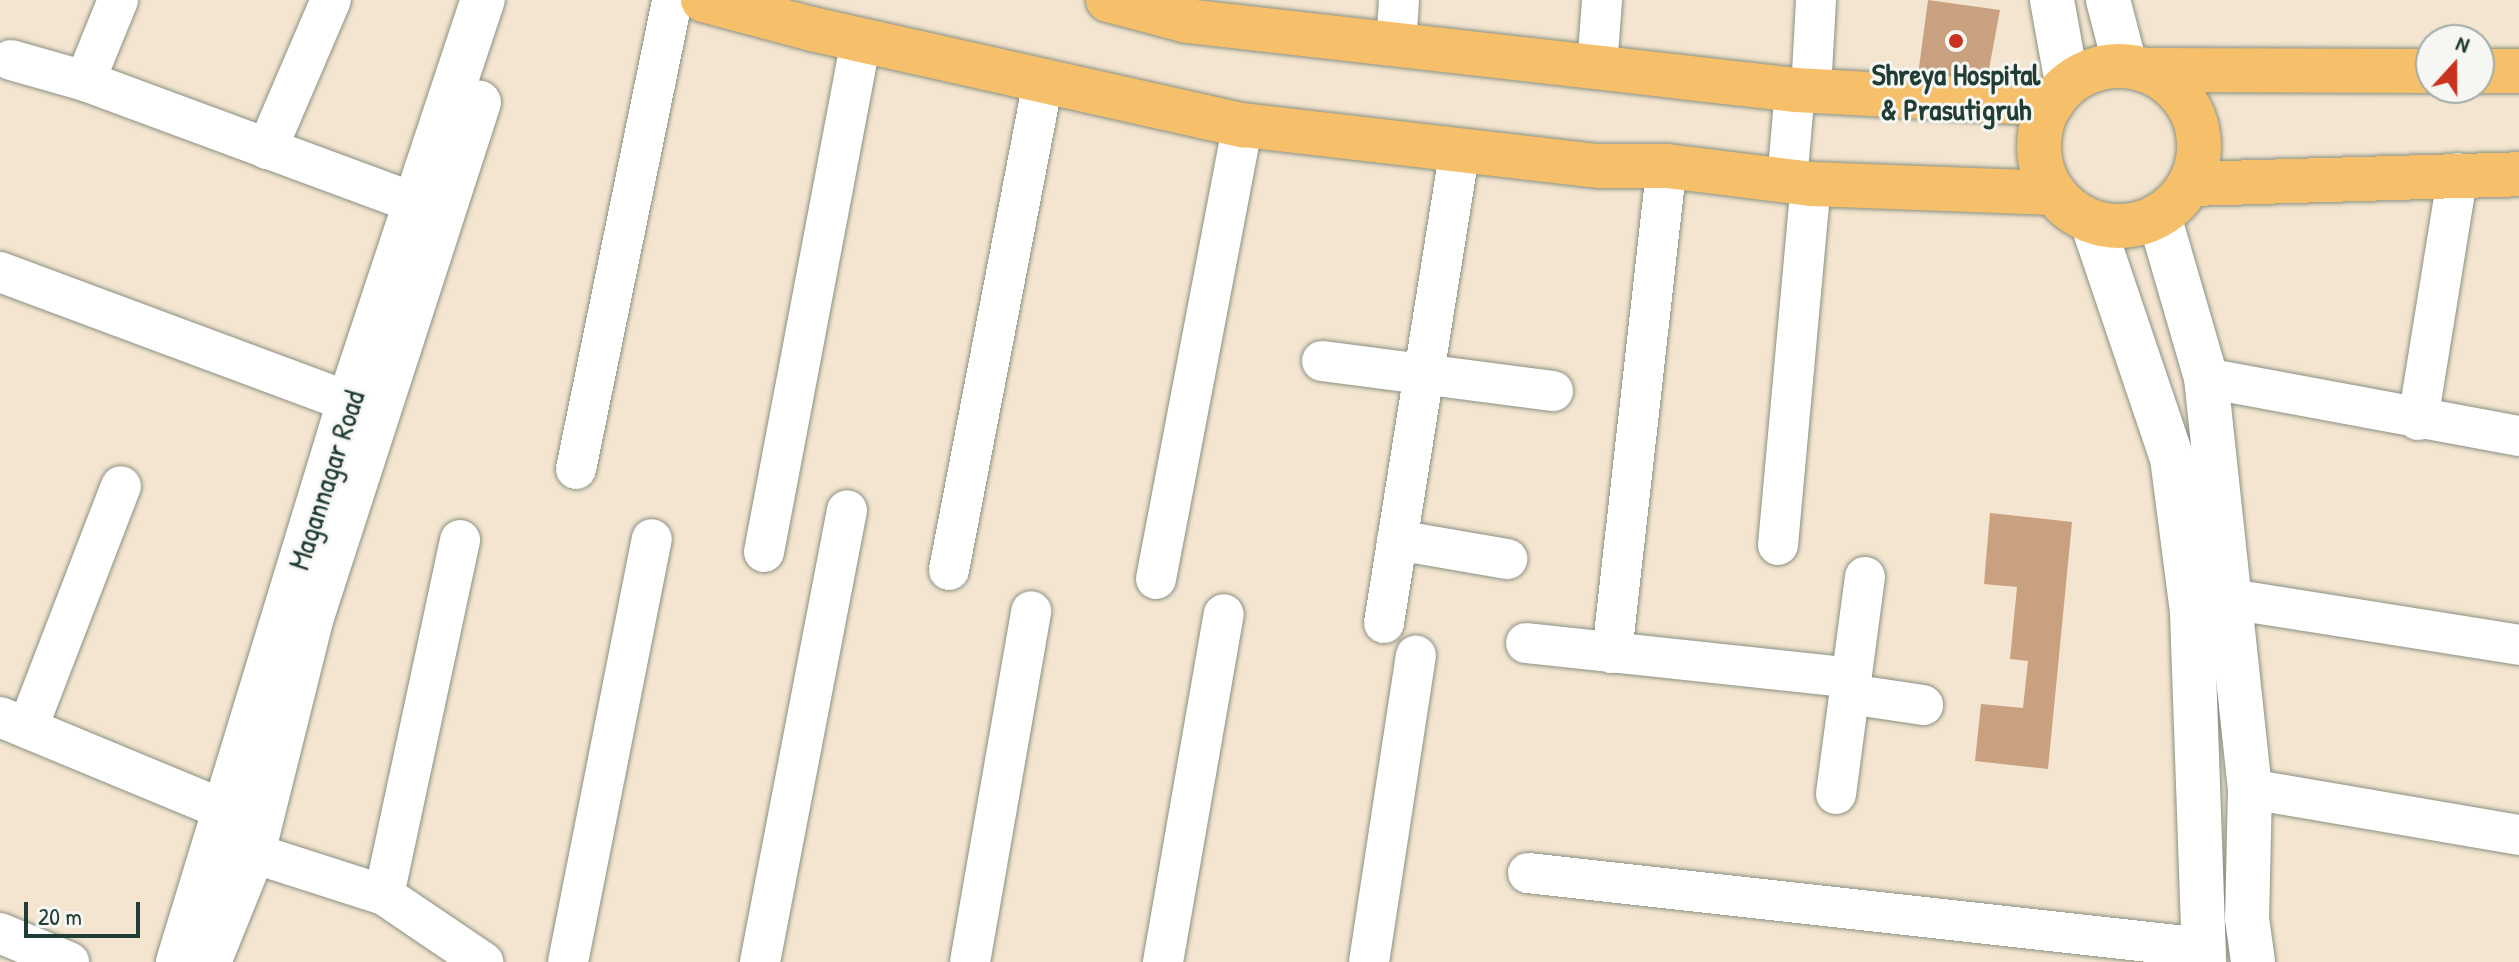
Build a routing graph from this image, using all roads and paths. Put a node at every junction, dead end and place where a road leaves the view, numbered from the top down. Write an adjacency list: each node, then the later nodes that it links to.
1 (118, 0): 22 (street)
2 (331, 0): 26 (street)
3 (483, 0): 34 (street, Magannagar Road)
4 (511, 0): 42 (street, Magannagar Road)
5 (672, 0): 45 (street)
6 (703, 0): 13 (main road)
7 (1108, 0): 14 (main road)
8 (1399, 0): 14 (street)
9 (1602, 0): 16 (street)
10 (1816, 0): 23 (street)
11 (2052, 0): 24 (street)
12 (2108, 0): 17 (street)
13 (861, 40): 21 (main road); 52 (street)
14 (1396, 46): 16 (main road)
15 (11, 60): 22 (street)
16 (1597, 67): 23 (main road)
17 (2136, 67): 18 (main road); 24 (main road); 32 (main road)
18 (2415, 71)
19 (2495, 71): 20 (main road)
20 (2519, 71)
21 (1043, 80): 25 (main road); 54 (street)
22 (85, 81): 26 (street)
23 (1803, 90): 24 (main road); 31 (street)
24 (2060, 94): 33 (main road)
25 (1243, 125): 27 (main road); 56 (street)
26 (267, 149): 34 (street)
27 (1460, 149): 28 (main road); 39 (street)
28 (1667, 166): 31 (main road); 63 (street)
29 (2458, 173): 30 (main road); 32 (main road); 43 (street)
30 (2519, 174)
31 (1799, 182): 33 (main road); 51 (street)
32 (2191, 184): 35 (main road)
33 (2054, 193): 36 (main road)
34 (414, 203): 42 (street, Magannagar Road)
35 (2159, 216): 36 (main road); 40 (street)
36 (2092, 222): 75 (street)
37 (0, 272): 42 (street)
38 (1322, 361): 39 (street)
39 (1425, 375): 41 (street); 50 (street)
40 (2206, 378): 43 (street); 57 (street)
41 (1553, 391)
42 (364, 410): 70 (street, Magannagar Road)
43 (2418, 420): 44 (street)
44 (2519, 436)
45 (576, 469)
46 (121, 486): 67 (street)
47 (847, 510): 81 (street)
48 (652, 539): 80 (street)
49 (460, 540): 73 (street)
50 (1397, 540): 53 (street); 60 (street)
51 (1778, 545)
52 (764, 552)
53 (1507, 559)
54 (949, 570)
55 (1865, 577): 65 (street)
56 (1156, 579)
57 (2230, 599): 62 (street); 68 (street)
58 (1031, 611): 82 (street)
59 (1224, 614): 83 (street)
60 (1384, 623)
61 (1526, 643): 63 (street)
62 (2519, 645)
63 (1612, 653): 65 (street)
64 (1416, 656): 84 (street)
65 (1850, 686): 66 (street); 69 (street)
66 (1923, 705)
67 (14, 722): 70 (street)
68 (2250, 789): 71 (street); 85 (street)
69 (1836, 794)
70 (230, 833): 73 (street); 77 (street, Magannagar Road); 78 (street, Magannagar Road)
71 (2519, 835)
72 (1528, 873): 75 (street)
73 (384, 895): 79 (street)
74 (0, 933): 76 (street)
75 (2203, 955)
76 (69, 962)
77 (178, 962)
78 (209, 962)
79 (483, 962)
80 (568, 962)
81 (760, 962)
82 (970, 962)
83 (1163, 962)
84 (1369, 962)
85 (2253, 962)

